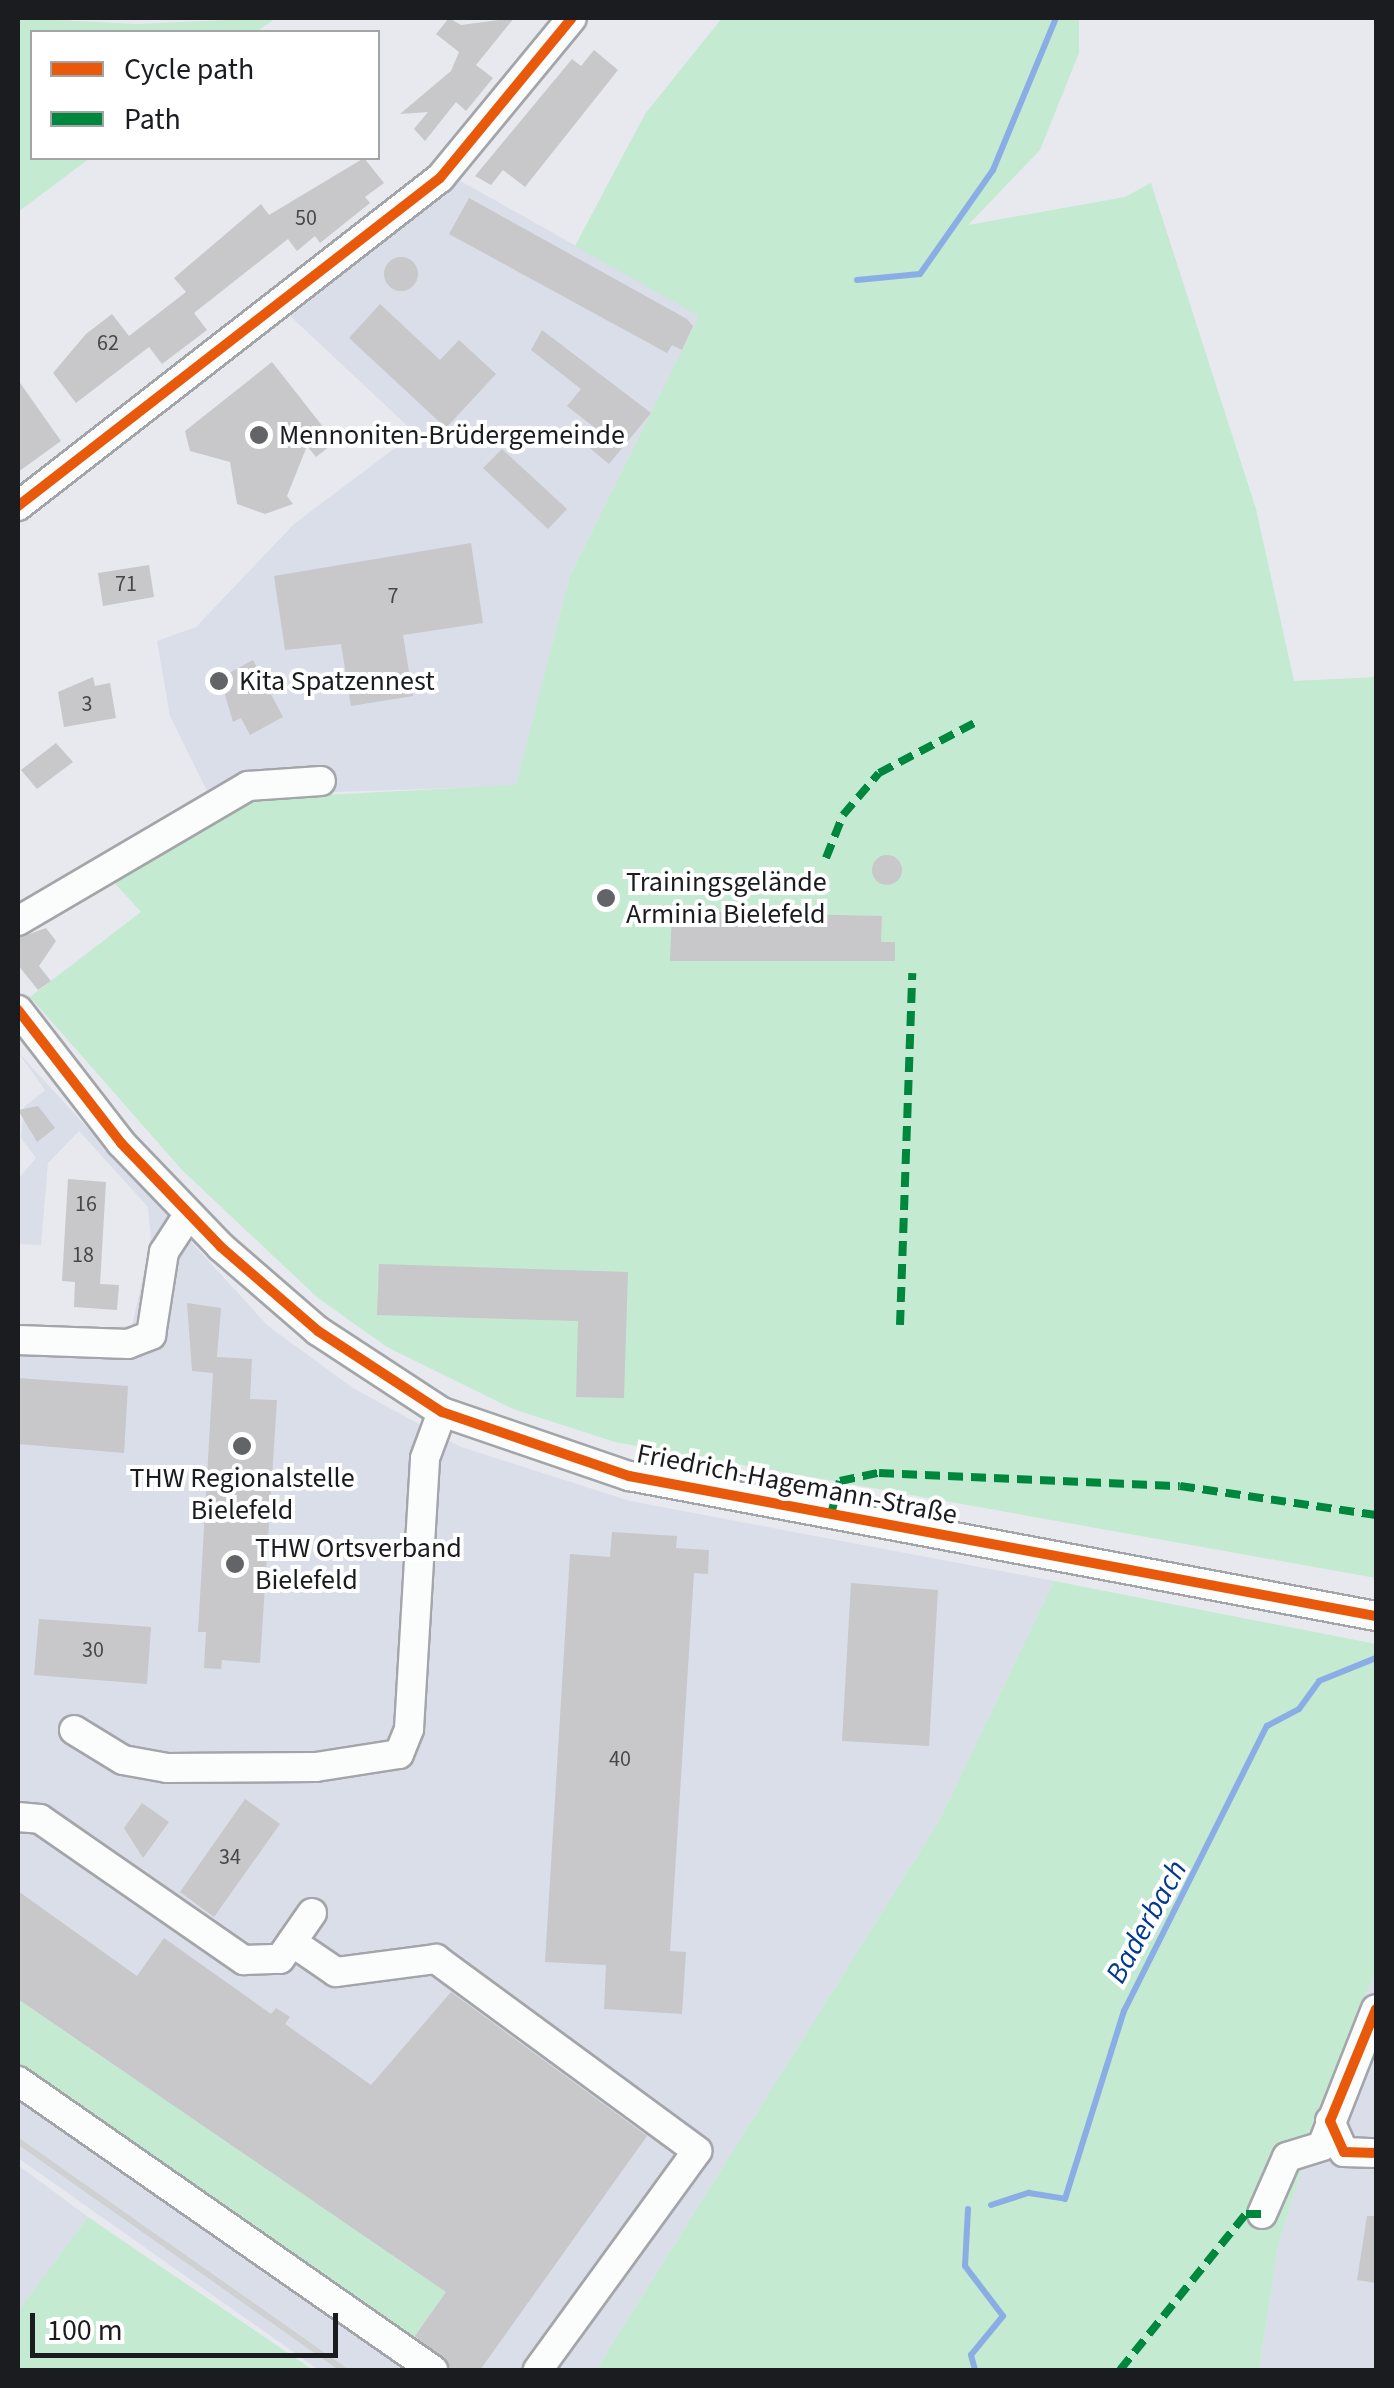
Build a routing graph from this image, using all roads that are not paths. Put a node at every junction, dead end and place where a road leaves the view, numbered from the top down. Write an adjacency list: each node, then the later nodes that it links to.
1 (572, 18): 2 (street)
2 (18, 506)
3 (320, 781): 4 (street)
4 (18, 921)
5 (18, 1010): 6 (street, Friedrich-Hagemann-Straße)
6 (188, 1216): 7 (street); 8 (street, Friedrich-Hagemann-Straße)
7 (18, 1340)
8 (442, 1412): 9 (street, Friedrich-Hagemann-Straße); 10 (street)
9 (1376, 1616)
10 (74, 1730)
11 (18, 1817): 13 (street)
12 (312, 1912): 13 (street)
13 (292, 1942): 21 (street)
14 (1376, 2009): 15 (street)
15 (1369, 2058): 17 (street)
16 (18, 2081): 20 (street)
17 (1330, 2120): 18 (street); 19 (street)
18 (1376, 2153)
19 (1262, 2214)
20 (433, 2370)
21 (538, 2370)

